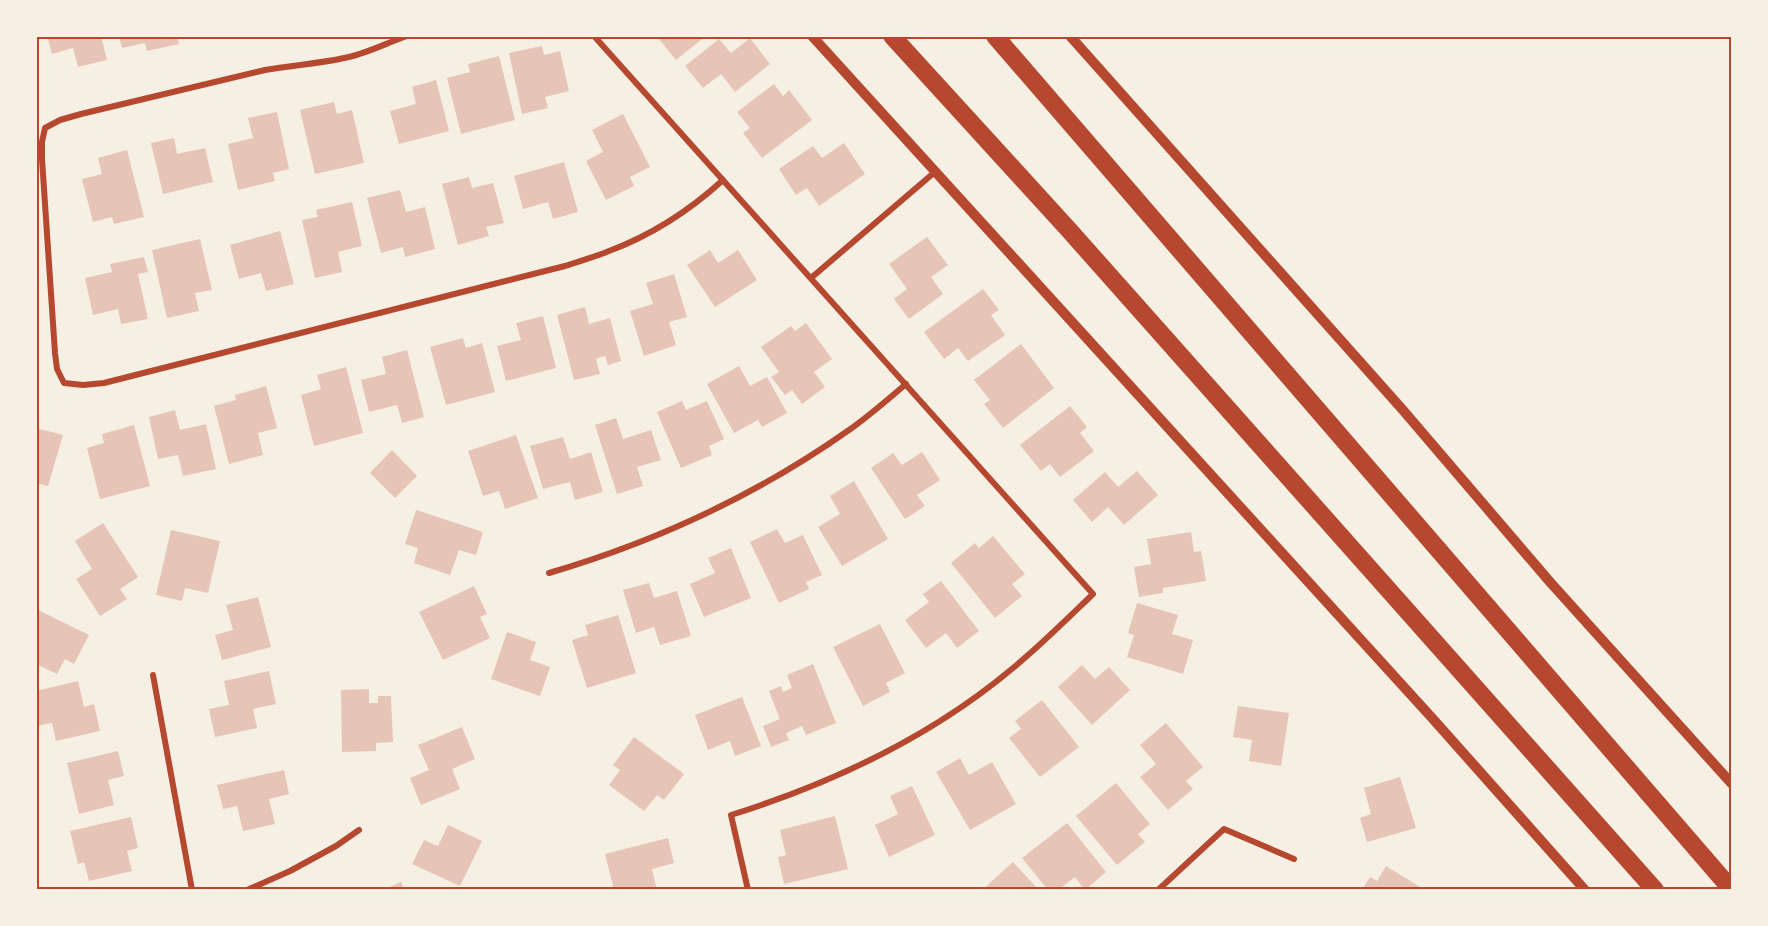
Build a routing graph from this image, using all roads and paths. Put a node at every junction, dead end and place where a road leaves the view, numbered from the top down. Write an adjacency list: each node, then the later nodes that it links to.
1 (407, 36): 8 (street)
2 (594, 36): 8 (street)
3 (812, 36): 7 (street)
4 (892, 36): 21 (highway)
5 (995, 36): 22 (highway)
6 (1070, 36): 13 (street)
7 (936, 171): 9 (street); 20 (street)
8 (723, 180): 9 (street)
9 (811, 278): 10 (street)
10 (906, 384): 11 (street); 18 (street)
11 (549, 573)
12 (153, 675): 16 (street)
13 (1732, 784)
14 (359, 830): 17 (street)
15 (1294, 859): 19 (street)
16 (192, 890)
17 (247, 890)
18 (748, 890)
19 (1158, 890)
20 (1585, 890)
21 (1655, 890)
22 (1732, 890)

